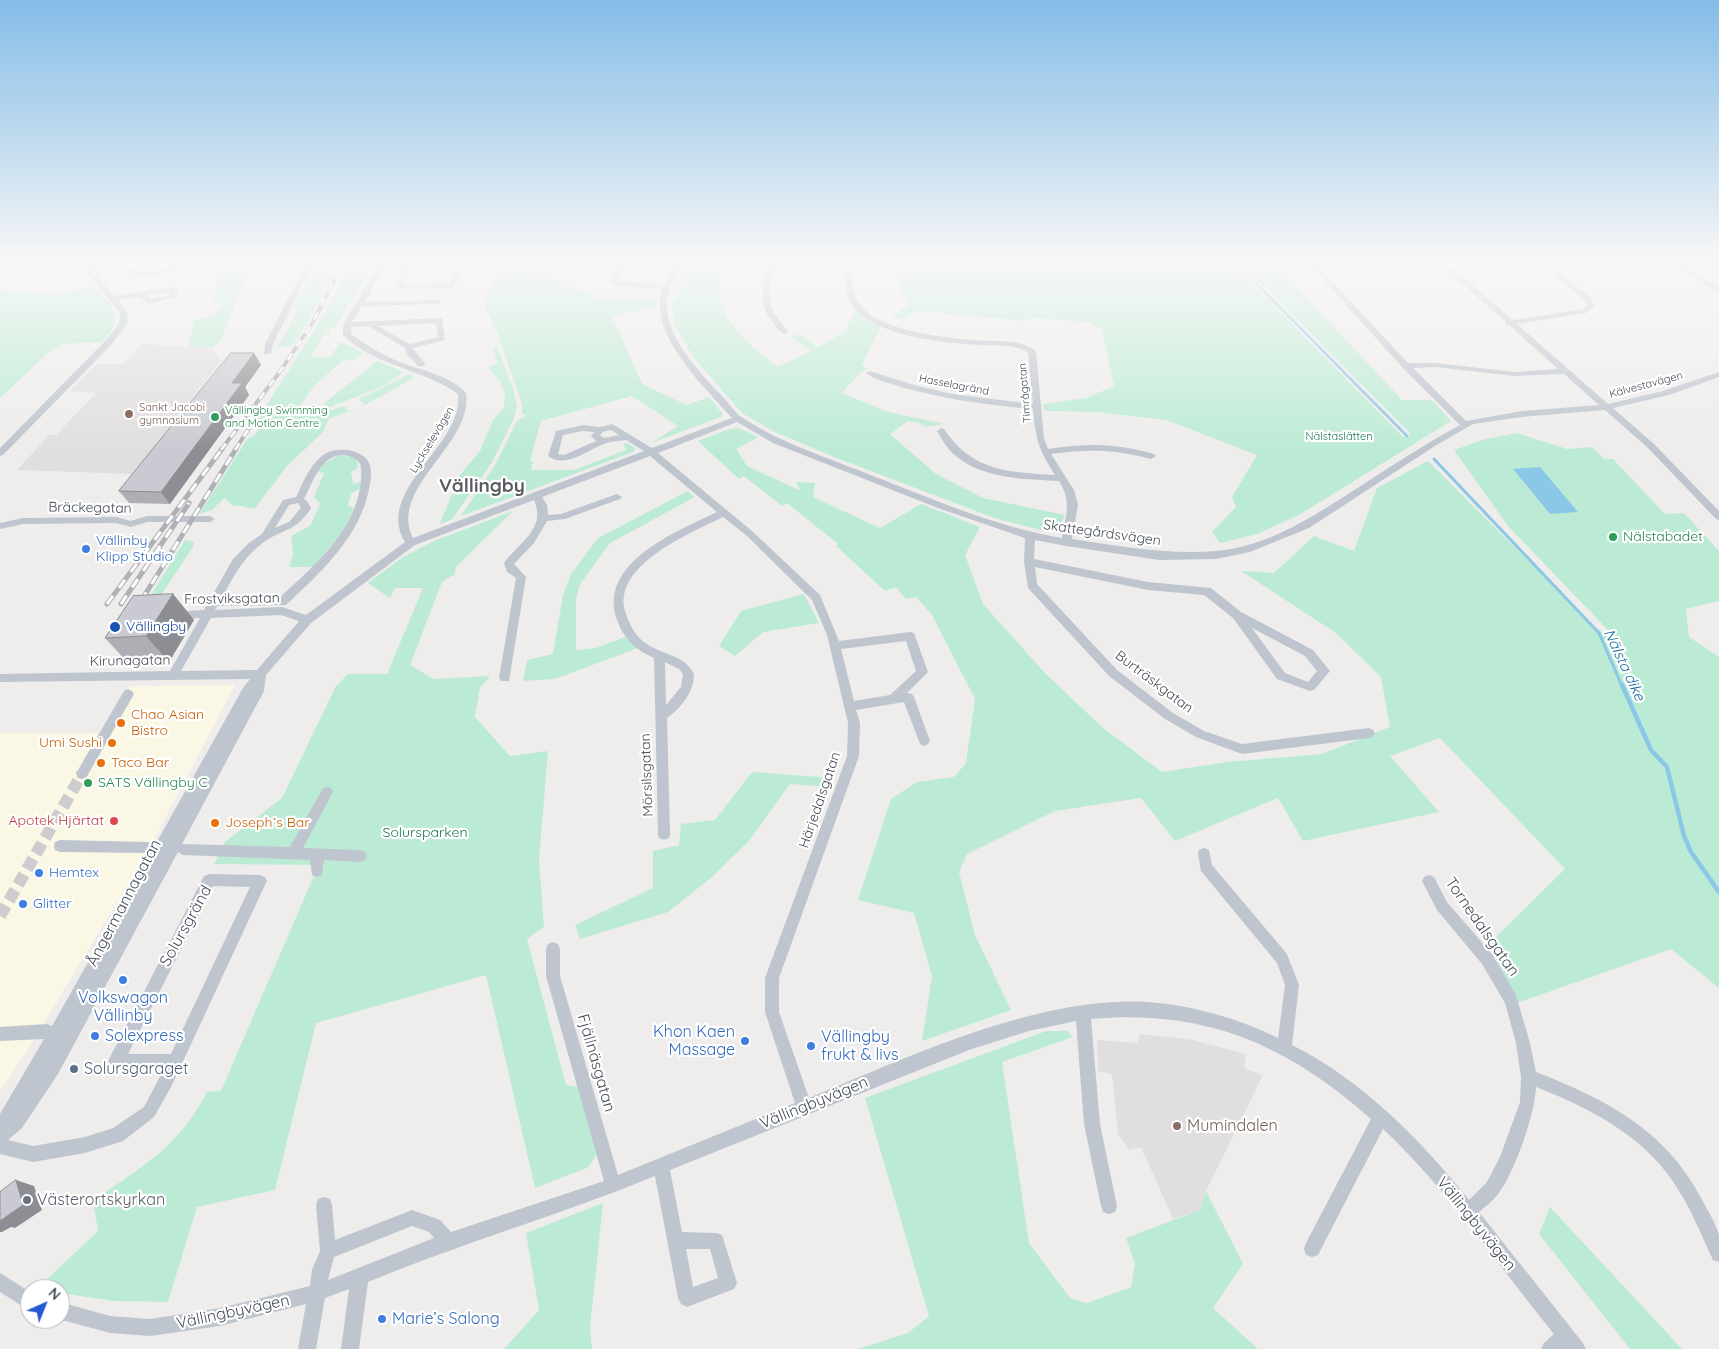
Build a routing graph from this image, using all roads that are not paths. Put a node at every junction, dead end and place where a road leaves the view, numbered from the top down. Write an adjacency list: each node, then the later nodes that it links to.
1 (122, 325): 29 (street)
2 (279, 325): 13 (street)
3 (346, 325): 15 (street, Lyckselevägen)
4 (372, 325): 12 (street)
5 (440, 325): 12 (street)
6 (669, 325): 21 (street, Skattegårdsvägen)
7 (778, 325): 11 (street)
8 (889, 325): 19 (street, Timrågatan)
9 (1368, 325): 14 (street)
10 (1511, 325): 16 (street)
11 (785, 332)
12 (409, 347): 15 (street)
13 (267, 353)
14 (1406, 366): 16 (street); 22 (street)
15 (423, 369): 42 (street, Lyckselevägen)
16 (1564, 371): 20 (street)
17 (870, 373): 19 (street, Hasselagränd)
18 (1719, 374): 20 (street, Kälvestavägen)
19 (1037, 407): 28 (street, Timrågatan)
20 (1606, 407): 22 (street, Skattegårdsvägen); 36 (street)
21 (738, 419): 27 (street, Ångermannagatan); 40 (street, Skattegårdsvägen)
22 (1465, 425): 43 (street, Skattegårdsvägen)
23 (599, 430): 25 (street); 26 (street); 26 (street)
24 (941, 431): 31 (street)
25 (626, 437): 26 (street); 27 (street)
26 (604, 440)
27 (650, 451): 32 (street, Ångermannagatan); 35 (street, Härjedalsgatan)
28 (1045, 452): 30 (street); 31 (street, Timrågatan)
29 (0, 453)
30 (1151, 456)
31 (1061, 478): 43 (street, Timrågatan)
32 (537, 495): 37 (street); 42 (street, Ångermannagatan)
33 (617, 497): 37 (street)
34 (299, 500): 41 (street); 41 (street); 45 (street)
35 (724, 512): 49 (street, Härjedalsgatan); 50 (street, Mörsilsgatan)
36 (1719, 517)
37 (544, 518): 54 (street)
38 (210, 519): 39 (street, Bräckegatan)
39 (0, 526)
40 (1030, 536): 43 (street, Skattegårdsvägen); 44 (street, Burträskgatan)
41 (265, 537): 45 (street)
42 (411, 543): 48 (street, Ångermannagatan)
43 (1066, 543)
44 (1029, 562): 46 (street); 59 (street, Burträskgatan)
45 (216, 602): 52 (street)
46 (1237, 614): 46 (street)
47 (160, 615): 48 (street, Frostviksgatan)
48 (307, 620): 51 (street, Ångermannagatan)
49 (835, 646): 56 (street); 57 (street, Härjedalsgatan)
50 (659, 656): 58 (street, Mörsilsgatan); 58 (street, Mörsilsgatan)
51 (260, 674): 52 (street, Kirunagatan); 82 (street, Ångermannagatan); 83 (street, Ångermannagatan)
52 (173, 675): 53 (street, Kirunagatan)
53 (0, 678)
54 (505, 678)
55 (128, 694): 61 (street)
56 (892, 700): 57 (street); 60 (street)
57 (850, 706): 80 (street, Härjedalsgatan)
58 (660, 716): 63 (street, Mörsilsgatan)
59 (1369, 733)
60 (924, 741)
61 (82, 774)
62 (327, 792): 67 (street)
63 (664, 834)
64 (60, 846): 65 (street)
65 (148, 848)
66 (183, 848): 67 (street)
67 (294, 853): 68 (street)
68 (318, 854): 70 (street); 71 (street)
69 (1204, 854): 77 (street)
70 (360, 856)
71 (317, 871)
72 (1429, 881): 79 (street, Tornedalsgatan)
73 (553, 949): 86 (street, Fjällnäsgatan)
74 (1083, 1013): 77 (street, Vällingbyvägen); 80 (street, Vällingbyvägen); 88 (street)
75 (47, 1031): 76 (street)
76 (0, 1034)
77 (1284, 1049): 81 (street, Vällingbyvägen)
78 (175, 1062): 78 (street, Solursgränd); 84 (street, Solursgränd)
79 (1529, 1077): 89 (street, Tornedalsgatan); 94 (street)
80 (804, 1107): 85 (street, Vällingbyvägen)
81 (1381, 1117): 89 (street, Vällingbyvägen); 92 (street)
82 (0, 1129)
83 (0, 1138)
84 (0, 1146)
85 (661, 1166): 86 (street, Vällingbyvägen); 91 (street)
86 (613, 1185): 90 (street, Vällingbyvägen)
87 (324, 1205): 93 (street)
88 (1109, 1206)
89 (1468, 1212): 100 (street, Vällingbyvägen)
90 (448, 1240): 93 (street); 95 (street, Vällingbyvägen)
91 (675, 1240)
92 (1312, 1250)
93 (328, 1251): 97 (street)
94 (1719, 1254)
95 (360, 1276): 97 (street, Vällingbyvägen); 102 (street)
96 (0, 1282): 98 (street)
97 (318, 1292): 99 (street, Vällingbyvägen); 101 (street)
98 (20, 1295)
99 (70, 1314)
100 (1571, 1342): 103 (street, Vällingbyvägen)
101 (307, 1349)
102 (350, 1349)
103 (1550, 1349)

